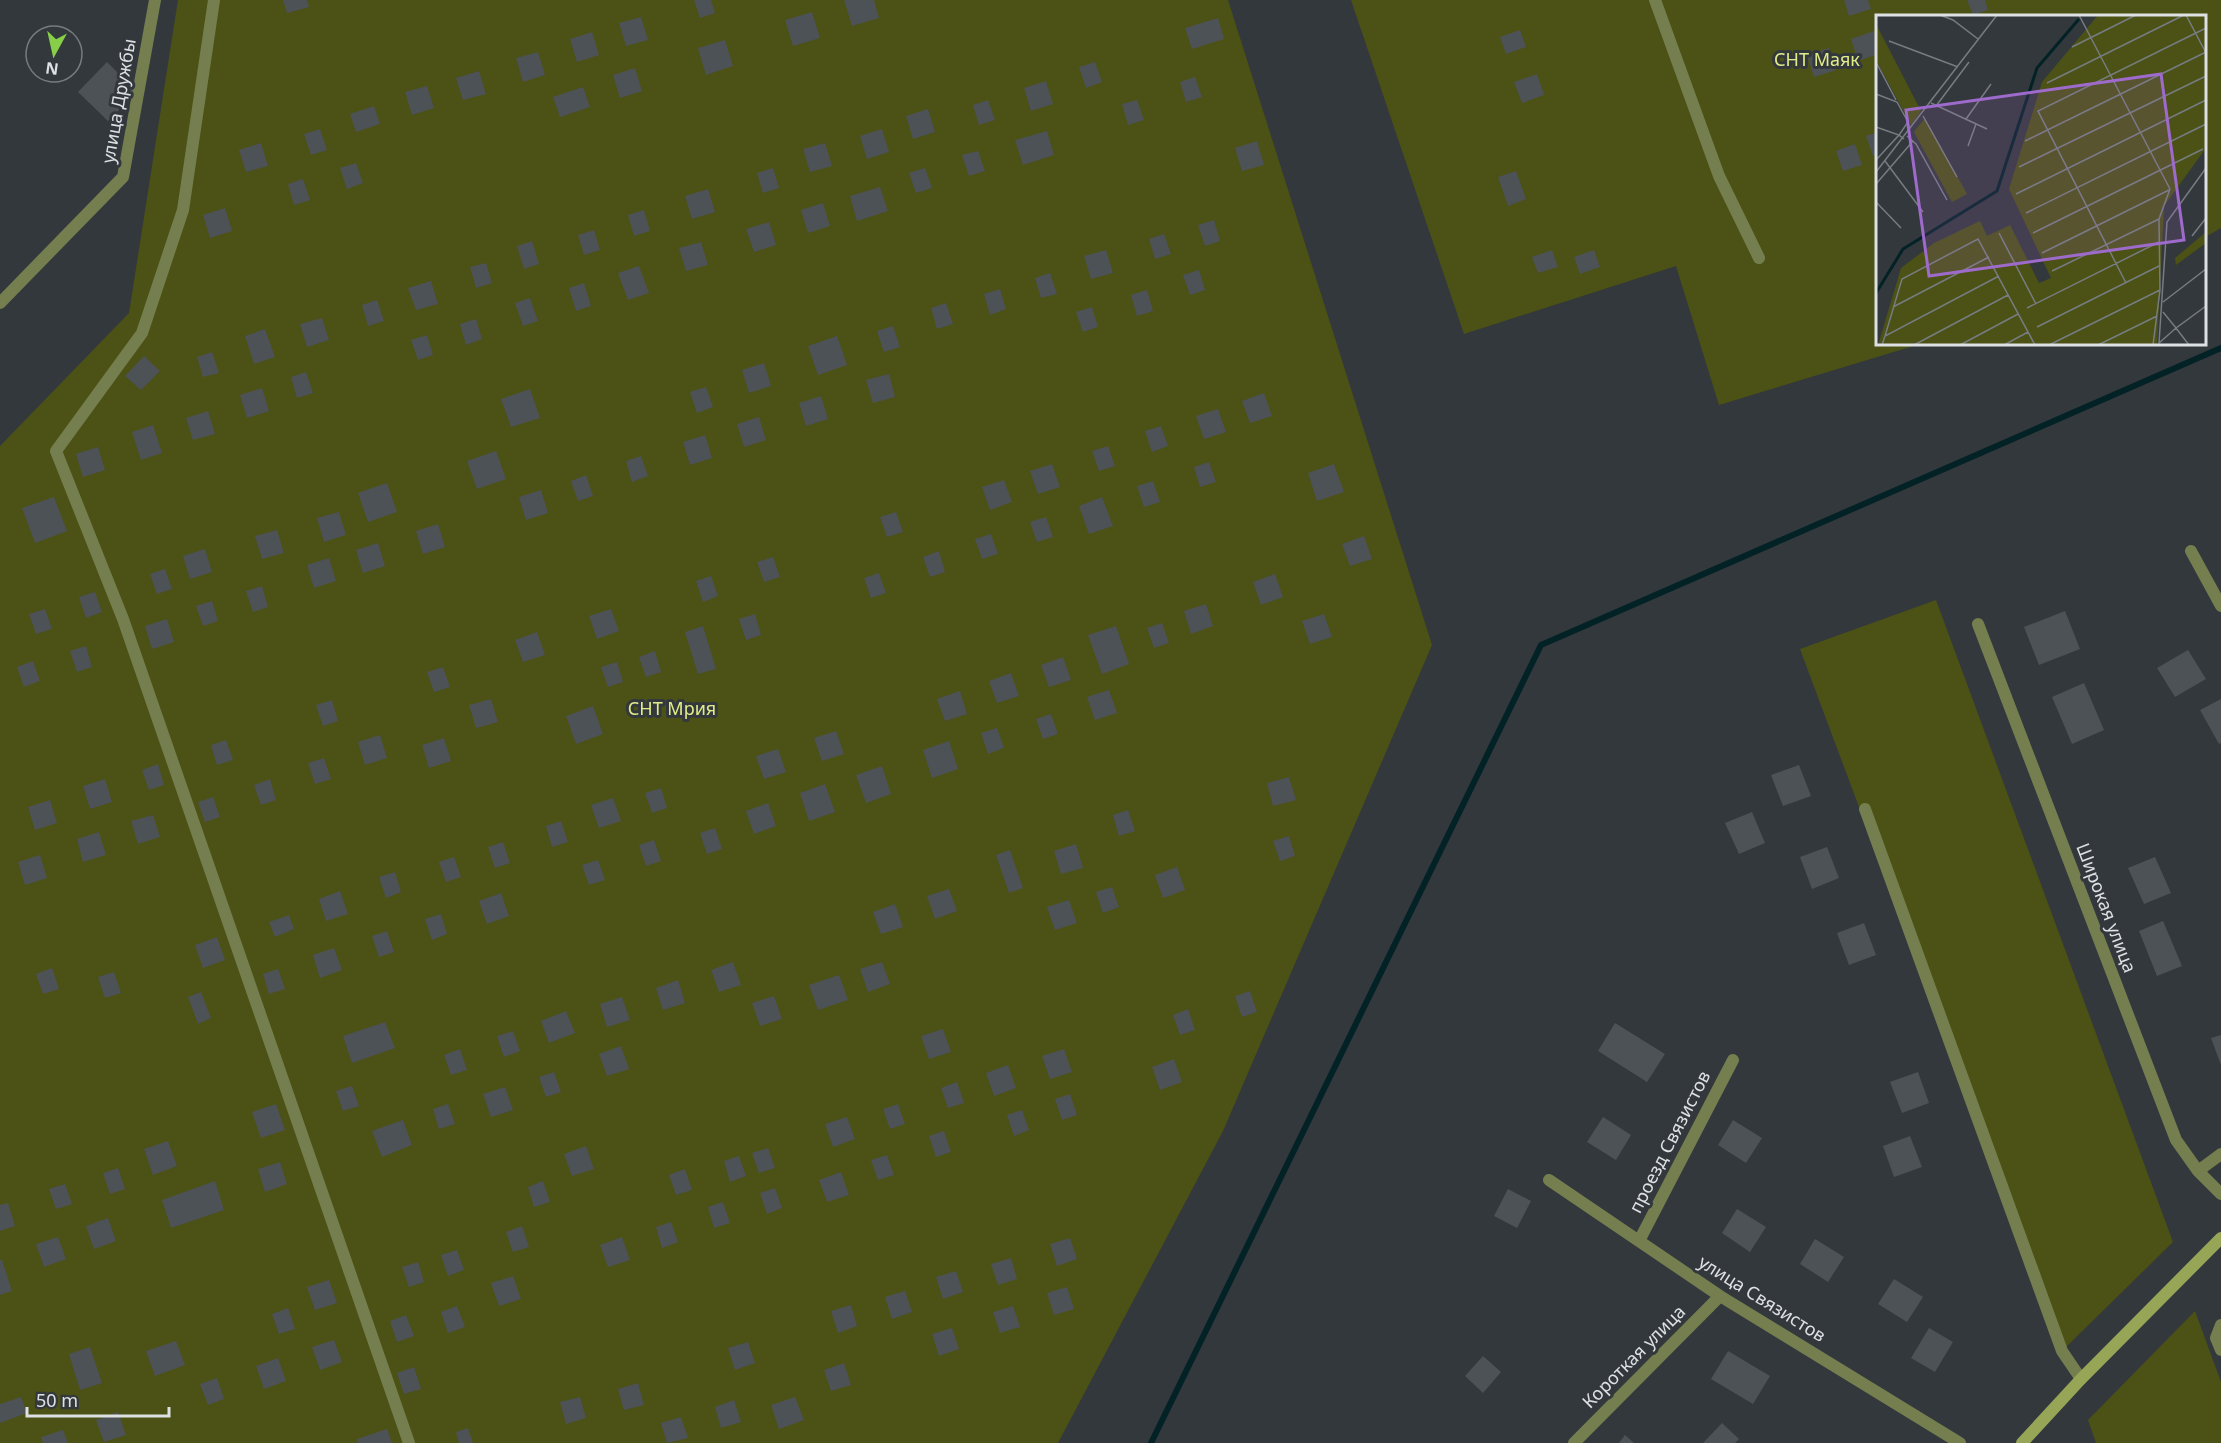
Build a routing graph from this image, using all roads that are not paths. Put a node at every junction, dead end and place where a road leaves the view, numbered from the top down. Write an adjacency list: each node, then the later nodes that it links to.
1 (155, 0): 5 (street, улица Дружбы)
2 (214, 0): 22 (street)
3 (1655, 0): 4 (street)
4 (1759, 258)
5 (0, 303)
6 (2191, 551): 7 (street)
7 (2221, 606)
8 (1978, 624): 12 (street, Широкая улица)
9 (1865, 809): 20 (street)
10 (1733, 1060): 16 (street, проезд Связистов)
11 (2221, 1154): 12 (street)
12 (2199, 1171): 14 (street, Широкая улица)
13 (1549, 1180): 16 (street, улица Связистов)
14 (2221, 1194)
15 (2221, 1238): 20 (street)
16 (1639, 1241): 17 (street, улица Связистов)
17 (1720, 1296): 21 (street, улица Связистов); 23 (street, Короткая улица)
18 (2221, 1325): 19 (street)
19 (2221, 1350)
20 (2081, 1379): 24 (street)
21 (1958, 1442)
22 (409, 1443)
23 (1574, 1443)
24 (2022, 1443)

